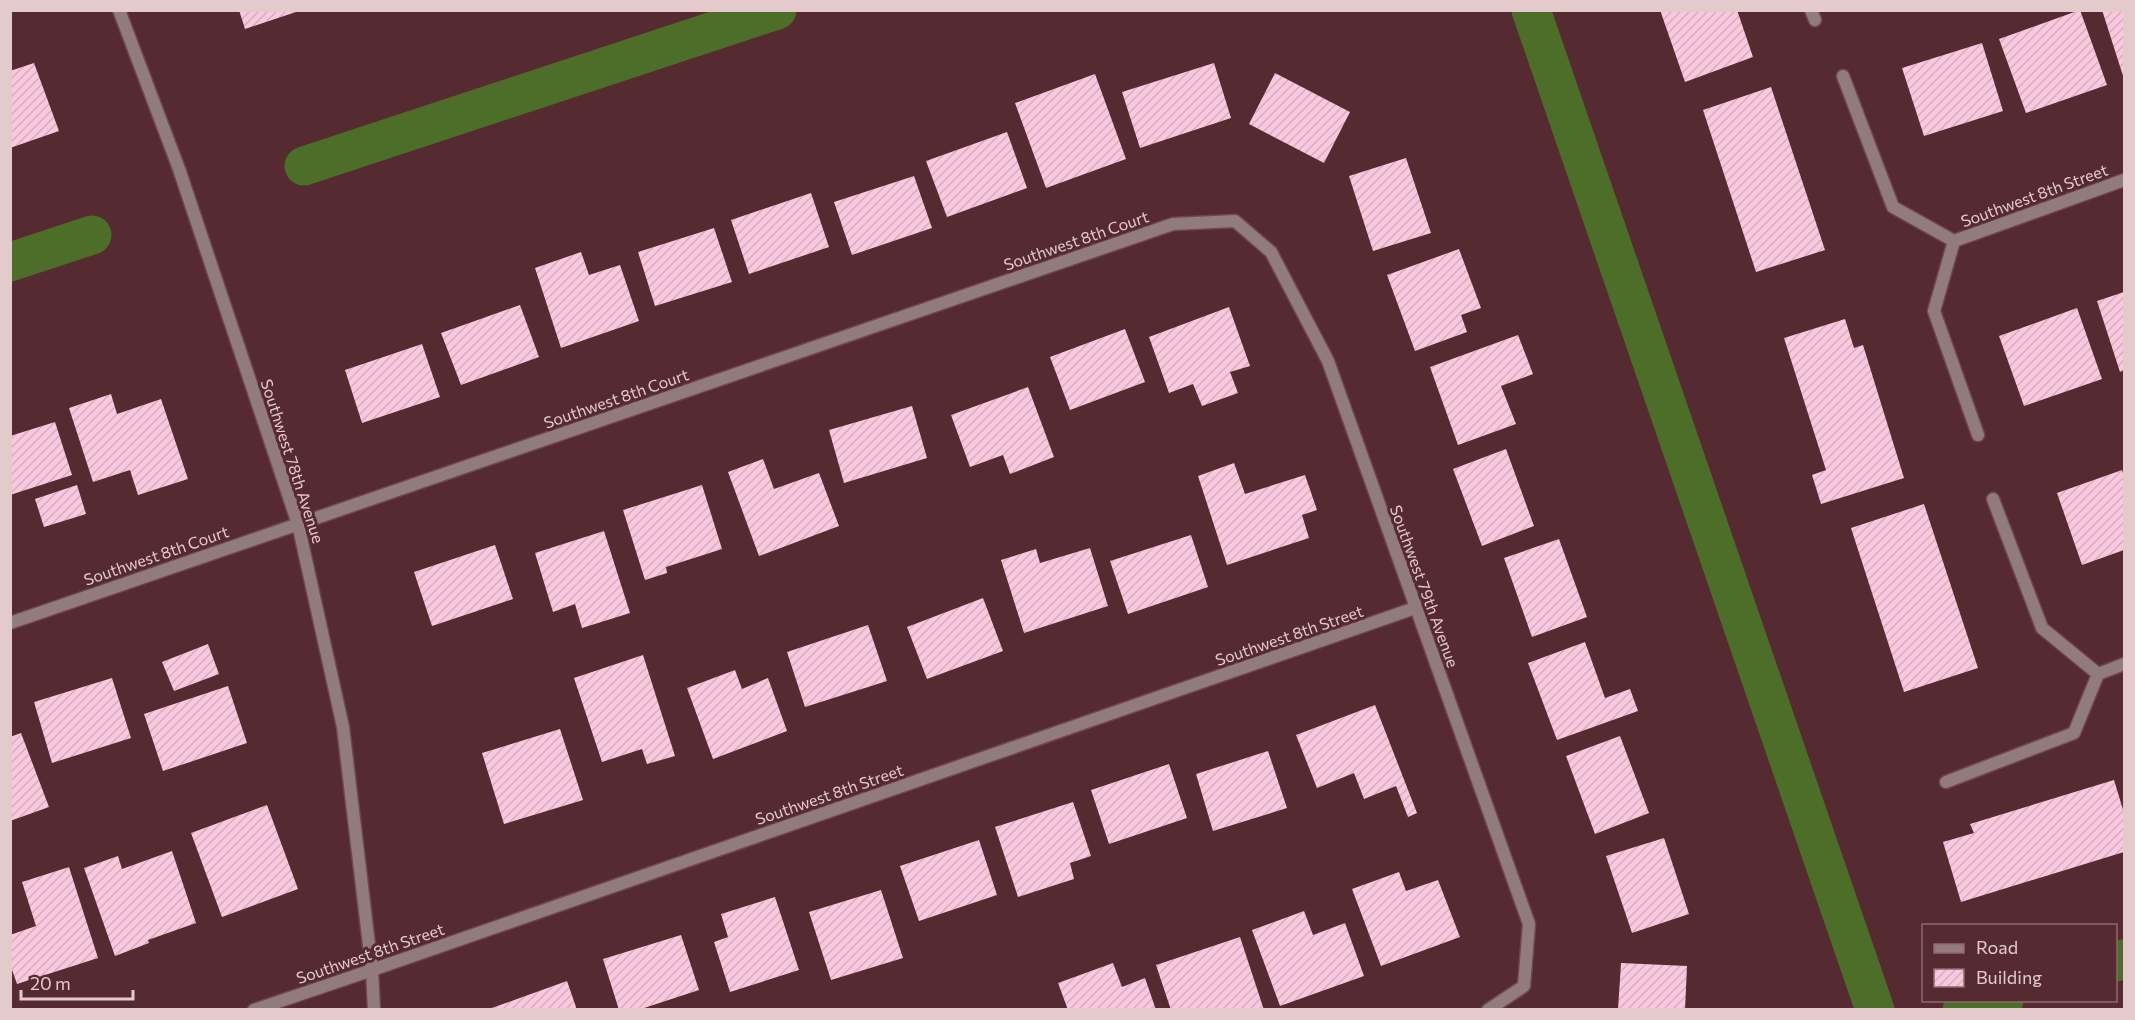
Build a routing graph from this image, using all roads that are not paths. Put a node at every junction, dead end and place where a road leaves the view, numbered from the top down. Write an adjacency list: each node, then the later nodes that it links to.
1 (119, 10): 8 (street, Southwest 78th Avenue)
2 (1843, 76): 5 (street)
3 (2124, 180): 5 (street, Southwest 8th Street)
4 (1235, 221): 8 (street, Southwest 8th Court); 9 (street, Southwest 79th Avenue)
5 (1954, 241): 6 (street)
6 (1978, 435)
7 (1993, 499): 12 (street)
8 (298, 524): 10 (street, Southwest 8th Court); 14 (street, Southwest 78th Avenue)
9 (1415, 608): 14 (street, Southwest 8th Street); 17 (street, Southwest 79th Avenue)
10 (10, 623)
11 (2124, 664): 12 (street)
12 (2098, 674): 13 (street)
13 (1946, 782)
14 (372, 970): 15 (street, Southwest 8th Street); 16 (street, Southwest 78th Avenue)
15 (254, 1010)
16 (374, 1010)
17 (1488, 1010)

